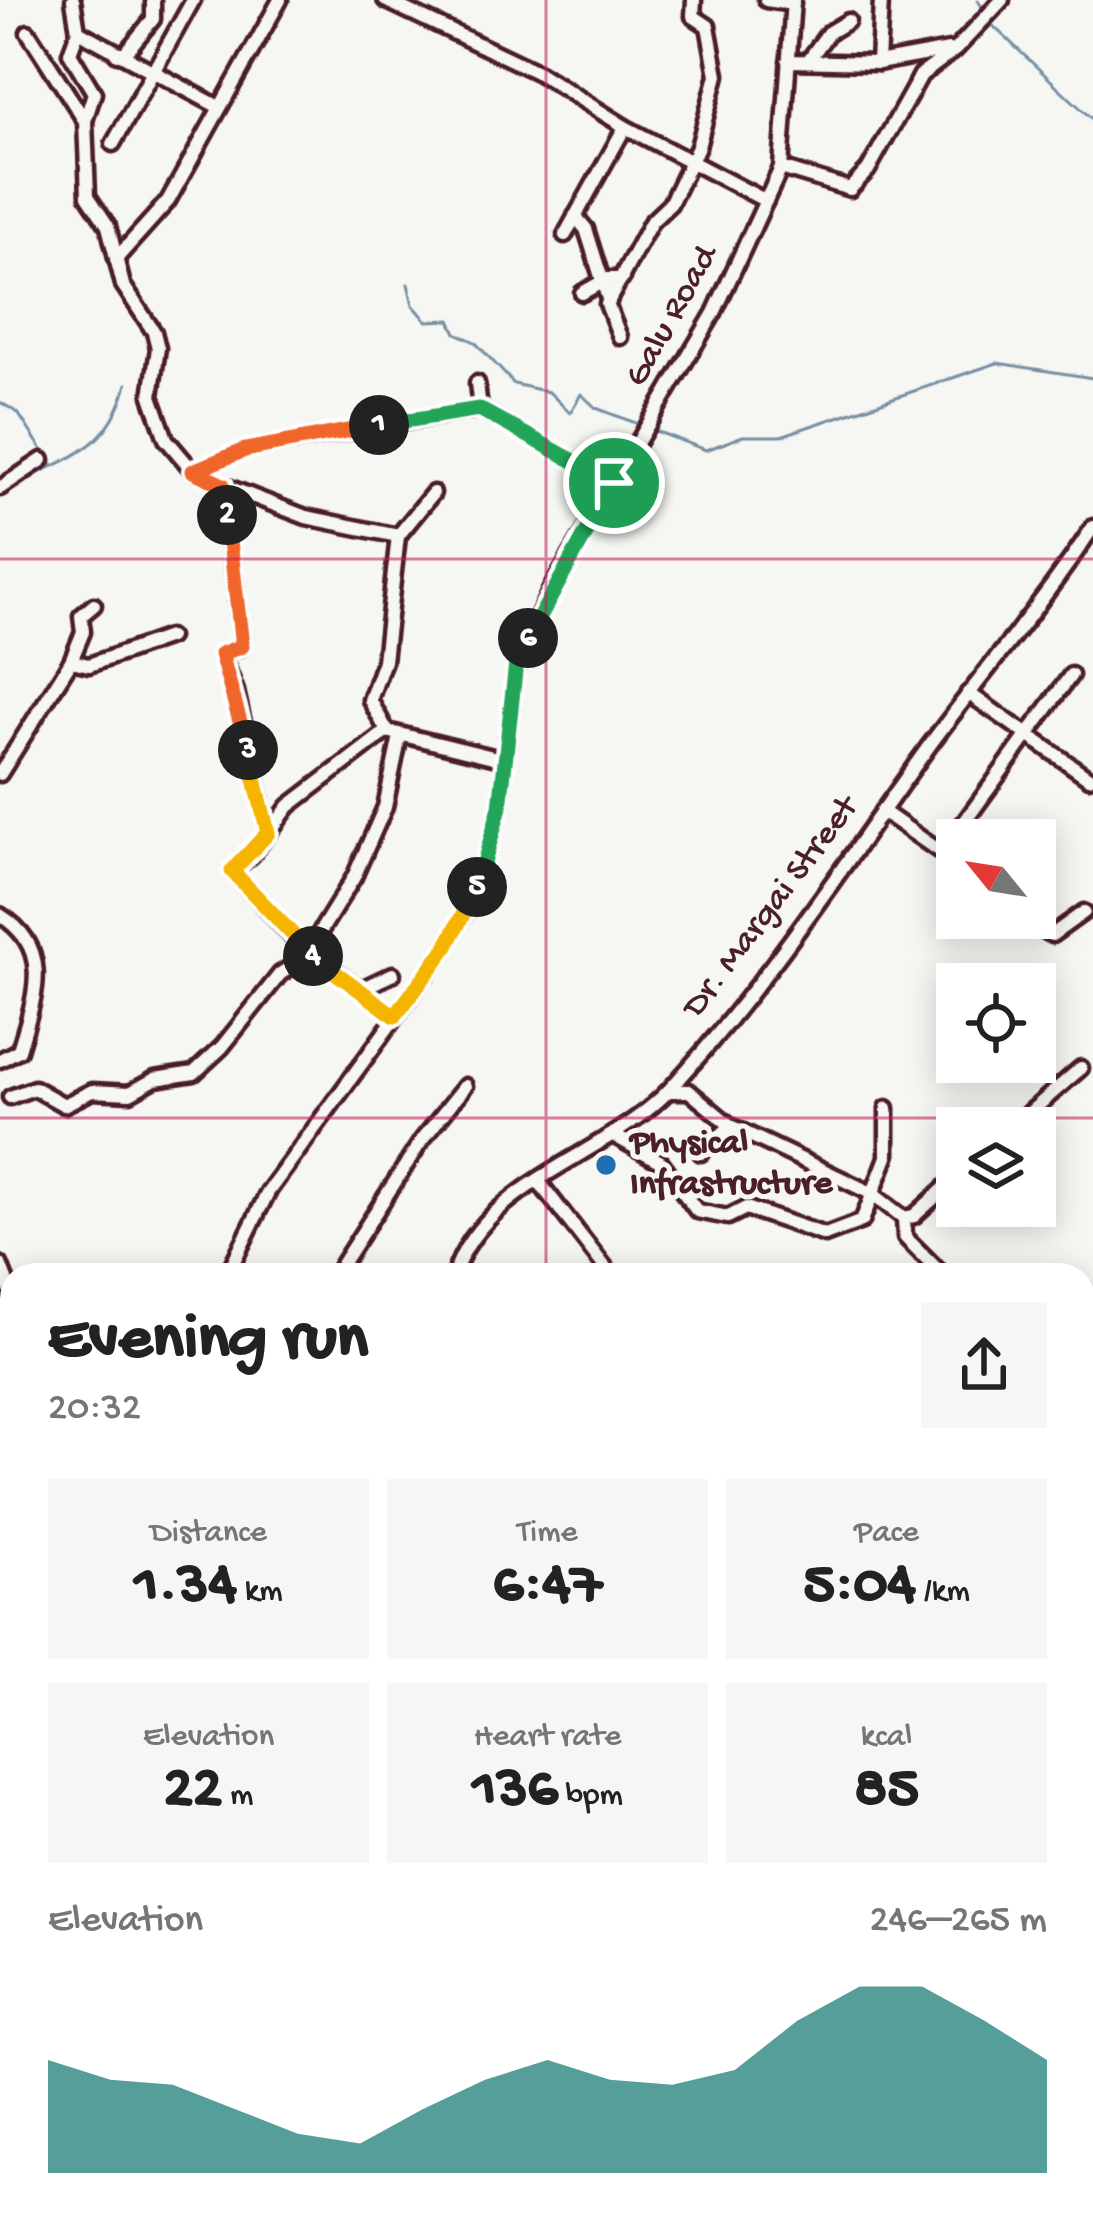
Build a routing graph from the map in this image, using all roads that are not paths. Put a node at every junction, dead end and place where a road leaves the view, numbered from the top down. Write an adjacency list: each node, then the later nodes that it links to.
1 (73, 0): 12 (street)
2 (153, 0): 15 (street)
3 (193, 0): 19 (street)
4 (280, 0): 20 (street)
5 (386, 0): 22 (street)
6 (694, 0): 24 (street)
7 (766, 0): 9 (street)
8 (881, 0): 18 (street)
9 (793, 2): 16 (street, Galu Road)
10 (998, 5): 14 (street)
11 (848, 21): 17 (street)
12 (78, 31): 15 (street); 21 (street)
13 (28, 32): 21 (street)
14 (956, 49): 18 (street); 25 (street)
15 (118, 54): 19 (street)
16 (788, 61): 17 (street); 25 (street, Galu Road)
17 (808, 61): 18 (street)
18 (878, 63)
19 (151, 74): 20 (street); 23 (street)
20 (219, 106): 29 (street)
21 (85, 121): 29 (street)
22 (625, 127): 24 (street); 27 (street)
23 (113, 143)
24 (689, 161): 26 (street); 30 (street)
25 (782, 168): 26 (street, Galu Road)
26 (766, 201): 39 (street, Galu Road)
27 (575, 216): 28 (street); 31 (street)
28 (565, 235)
29 (116, 259): 38 (street)
30 (622, 279): 31 (street); 33 (street)
31 (601, 282): 32 (street); 33 (street)
32 (582, 292)
33 (608, 302): 34 (street)
34 (620, 337)
35 (477, 383): 36 (street)
36 (479, 409): 38 (street); 39 (street)
37 (42, 460): 41 (street)
38 (193, 471): 40 (street)
39 (614, 483): 52 (street, Galu Road)
40 (223, 485): 44 (street); 57 (street)
41 (0, 488)
42 (433, 493): 44 (street)
43 (1093, 527): 49 (street, Dr. Margai Street)
44 (398, 536): 50 (street)
45 (94, 605): 47 (street)
46 (170, 637): 47 (street)
47 (70, 661): 53 (street)
48 (1071, 675): 51 (street)
49 (968, 693): 51 (street); 55 (street, Dr. Margai Street)
50 (393, 734): 52 (street); 57 (street); 62 (street)
51 (1028, 735): 54 (street); 56 (street)
52 (505, 760): 65 (street, Galu Road)
53 (1, 769)
54 (1089, 778)
55 (882, 812): 58 (street); 69 (street, Dr. Margai Street)
56 (967, 819)
57 (268, 833): 62 (street)
58 (936, 848)
59 (1084, 912): 61 (street)
60 (0, 915): 66 (street)
61 (1056, 932)
62 (314, 956): 64 (street); 70 (street)
63 (393, 974): 64 (street)
64 (359, 990): 65 (street)
65 (395, 1016): 80 (street, Galu Road)
66 (0, 1060)
67 (1081, 1068): 71 (street)
68 (465, 1086): 81 (street)
69 (669, 1091): 73 (street); 74 (street, Dr. Margai Street)
70 (10, 1097)
71 (1036, 1107)
72 (887, 1108): 77 (street)
73 (731, 1126): 75 (street); 77 (street)
74 (615, 1136): 76 (street, Dr. Margai Street); 77 (street)
75 (701, 1153)
76 (539, 1182): 82 (street, Dr. Margai Street); 83 (street)
77 (872, 1194): 79 (street)
78 (936, 1194): 79 (street)
79 (904, 1219): 84 (street)
80 (232, 1263)
81 (343, 1263)
82 (460, 1263)
83 (602, 1263)
84 (931, 1263)

